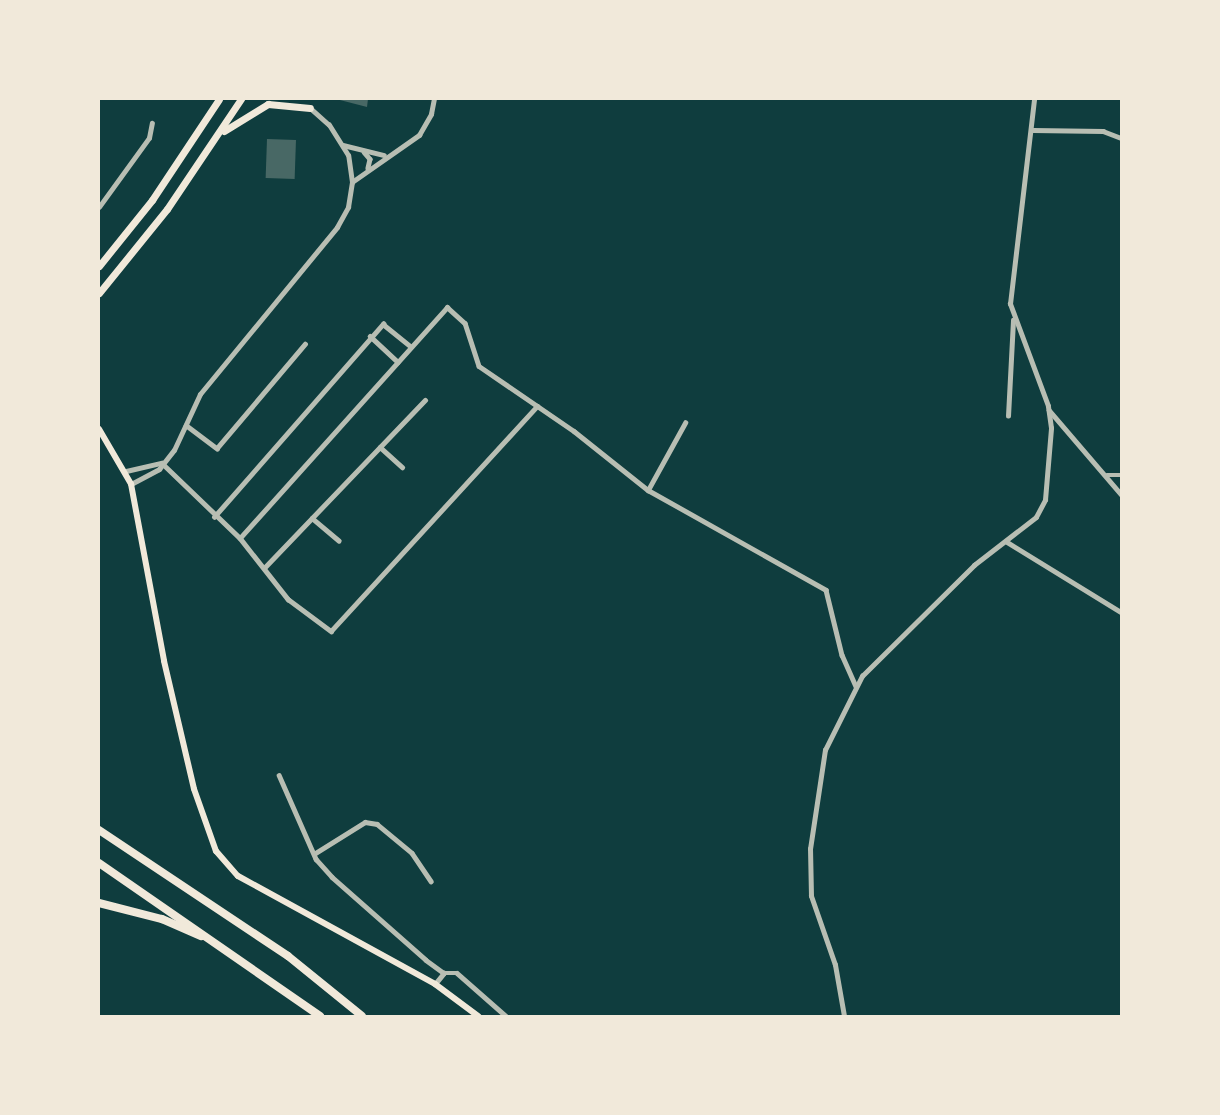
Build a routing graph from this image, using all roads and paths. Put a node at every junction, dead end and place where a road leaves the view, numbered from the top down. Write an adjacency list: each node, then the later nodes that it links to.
1 (219, 99): 17 (highway)
2 (241, 99): 9 (highway)
3 (300, 99): 6 (highway)
4 (434, 99): 13 (street)
5 (1034, 99): 8 (street)
6 (310, 108): 9 (highway); 11 (street)
7 (152, 123): 16 (street)
8 (1033, 130): 10 (street); 19 (street)
9 (220, 134): 18 (highway)
10 (1121, 138)
11 (343, 145): 12 (street); 15 (street)
12 (363, 151): 13 (street); 14 (street)
13 (384, 155): 14 (street)
14 (368, 168): 15 (street)
15 (352, 182): 29 (street)
16 (99, 207)
17 (99, 266)
18 (99, 294)
19 (1013, 315): 26 (street); 27 (street)
20 (370, 336): 22 (street); 23 (street); 40 (street)
21 (304, 344): 29 (street)
22 (411, 347): 23 (street); 25 (street)
23 (398, 362): 42 (street)
24 (425, 400): 31 (street)
25 (537, 406): 38 (street); 45 (street)
26 (1048, 408): 35 (street); 44 (street)
27 (1008, 416)
28 (685, 423): 38 (street)
29 (186, 425): 32 (street)
30 (99, 429): 34 (main road)
31 (380, 447): 33 (street); 41 (street)
32 (162, 463): 34 (street); 37 (street); 40 (street)
33 (402, 466)
34 (126, 471): 37 (main road)
35 (1107, 475): 36 (street); 39 (street)
36 (1121, 475)
37 (131, 484): 56 (main road)
38 (648, 490): 47 (street)
39 (1121, 494)
40 (214, 517): 42 (street)
41 (312, 518): 43 (street); 45 (street)
42 (240, 538): 45 (street)
43 (339, 541)
44 (1007, 542): 46 (street); 47 (street)
45 (265, 567)
46 (1121, 612)
47 (856, 687): 61 (street)
48 (279, 775): 50 (street)
49 (99, 830): 58 (highway)
50 (314, 854): 52 (street); 55 (street)
51 (99, 863): 54 (highway)
52 (431, 881)
53 (99, 903): 54 (highway)
54 (222, 945): 57 (highway)
55 (444, 973): 56 (street); 60 (street)
56 (435, 984): 59 (main road)
57 (320, 1016)
58 (362, 1016)
59 (478, 1016)
60 (506, 1016)
61 (844, 1016)

